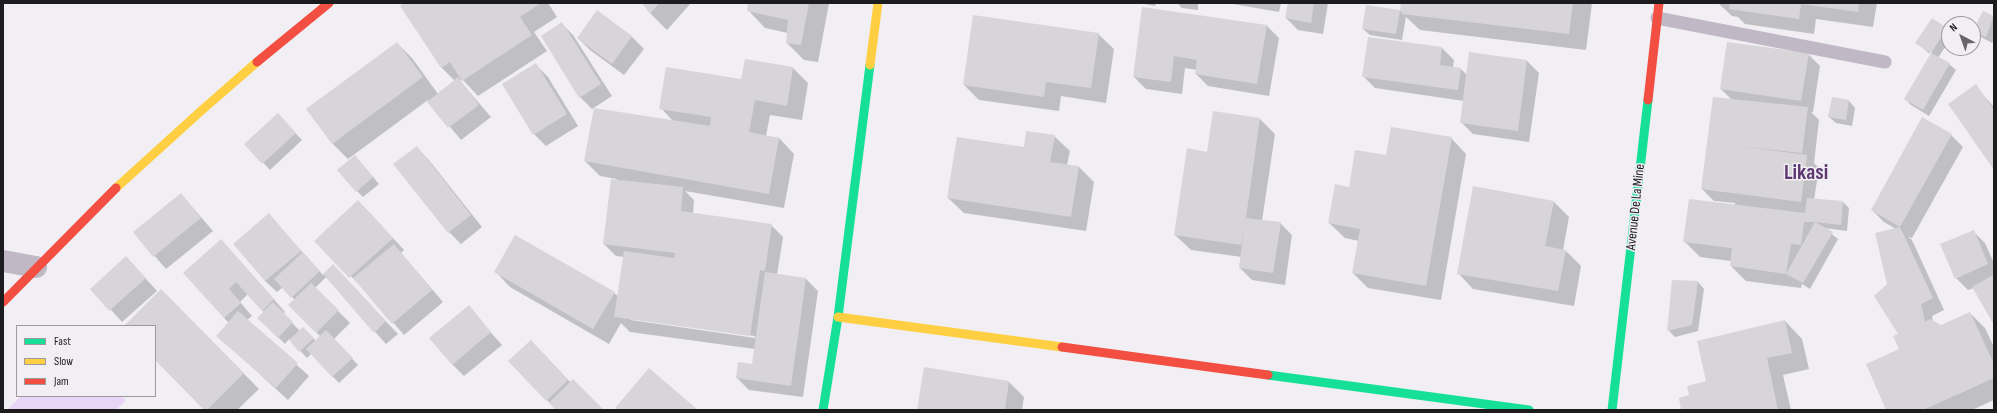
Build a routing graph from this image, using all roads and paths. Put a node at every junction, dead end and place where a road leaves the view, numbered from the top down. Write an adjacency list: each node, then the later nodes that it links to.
1 (329, 3): 7 (street)
2 (878, 3): 9 (street)
3 (1659, 3): 4 (street, Avenue De La Mine)
4 (1657, 18): 5 (lane); 12 (street, Avenue De La Mine)
5 (1885, 62)
6 (3, 261): 7 (street)
7 (36, 267): 8 (street)
8 (3, 302)
9 (838, 317): 10 (street); 11 (street)
10 (823, 410)
11 (1529, 410)
12 (1612, 410)

